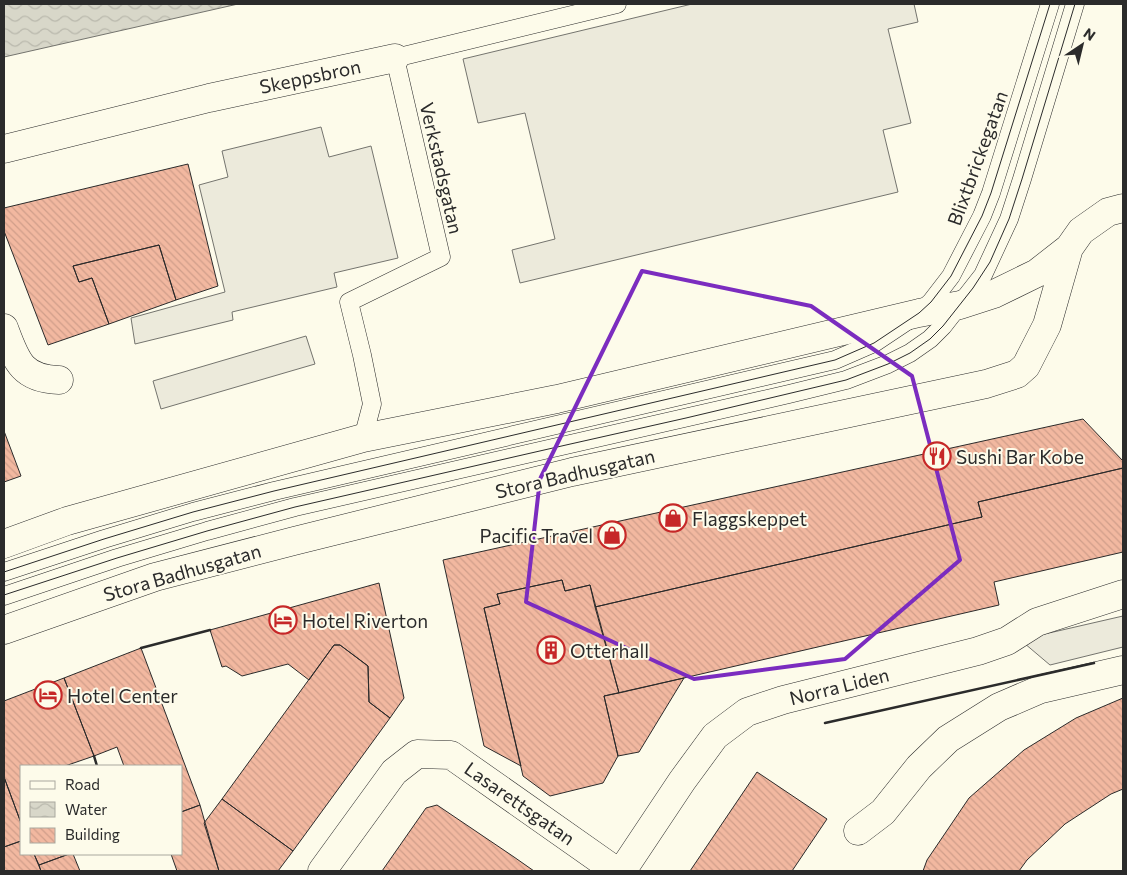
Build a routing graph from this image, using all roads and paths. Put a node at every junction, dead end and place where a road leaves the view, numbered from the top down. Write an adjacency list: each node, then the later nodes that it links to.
1 (617, 4): 4 (lane, Skeppsbron)
2 (1050, 4): 9 (lane, Blixtbrickegatan)
3 (1076, 4): 8 (lane)
4 (395, 58): 5 (street, Skeppsbron); 12 (lane, Verkstadsgatan)
5 (4, 149)
6 (1123, 208): 7 (street, Stora Badhusgatan)
7 (1069, 248): 8 (street, Stora Badhusgatan); 17 (street, Stora Badhusgatan)
8 (960, 305): 9 (street, Stora Badhusgatan); 16 (lane)
9 (919, 314): 12 (street, Stora Badhusgatan); 14 (lane, Blixtbrickegatan)
10 (4, 328): 11 (street)
11 (59, 380)
12 (363, 438): 13 (street, Stora Badhusgatan)
13 (4, 544)
14 (4, 572)
15 (1123, 594): 22 (street, Norra Liden)
16 (4, 596)
17 (4, 630)
18 (1123, 670): 19 (street)
19 (858, 830)
20 (322, 871): 21 (street, Lasarettsgatan)
21 (616, 871)
22 (622, 871)

